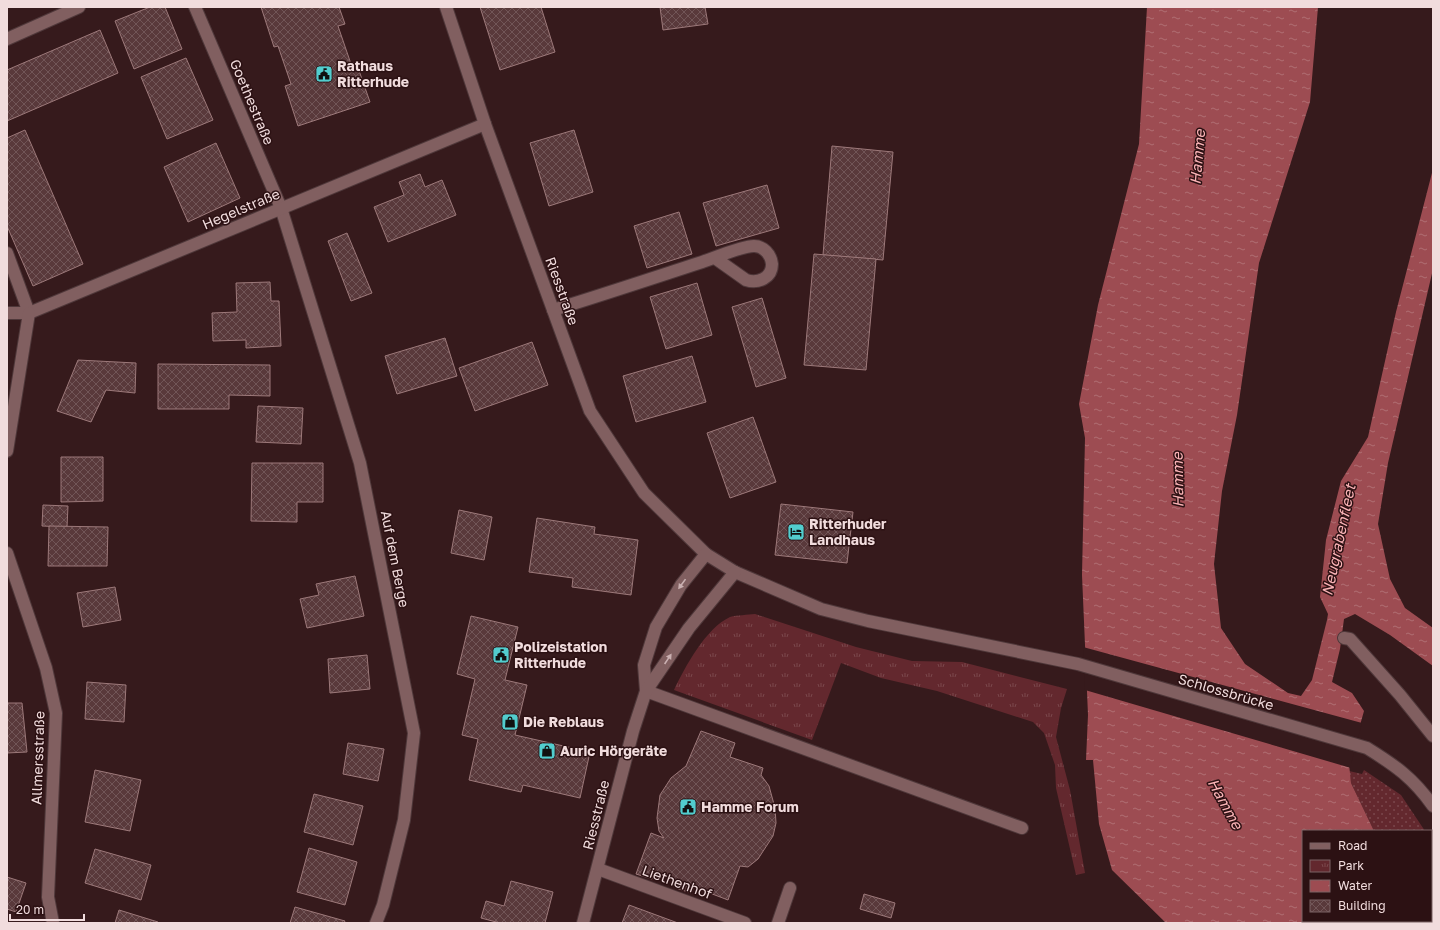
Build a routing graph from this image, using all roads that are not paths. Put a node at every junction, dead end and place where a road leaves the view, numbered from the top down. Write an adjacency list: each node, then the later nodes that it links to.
1 (80, 7): 4 (street)
2 (195, 7): 6 (street, Goethestraße)
3 (446, 7): 5 (street, Riesstraße)
4 (7, 39)
5 (485, 124): 6 (street, Hegelstraße); 9 (street, Riesstraße)
6 (281, 208): 11 (street, Hegelstraße); 24 (street, Auf dem Berge)
7 (7, 253): 11 (street)
8 (715, 258): 9 (street)
9 (553, 310): 14 (street, Riesstraße)
10 (7, 313): 11 (street, Hegelstraße)
11 (29, 313): 12 (street)
12 (7, 451)
13 (7, 552): 23 (street, Allmersstraße)
14 (706, 554): 15 (street, Riesstraße); 17 (street, Riesstraße, one-way to 17)
15 (735, 572): 17 (street, Riesstraße, one-way to 15); 19 (street, Schlossbrücke)
16 (1344, 638): 18 (street)
17 (646, 691): 20 (street); 21 (street, Riesstraße)
18 (1433, 736)
19 (1433, 806)
20 (1022, 828)
21 (598, 868): 25 (street, Riesstraße); 26 (street, Liethenhof)
22 (790, 888): 27 (street)
23 (53, 923)
24 (376, 923)
25 (583, 923)
26 (745, 923)
27 (778, 923)

